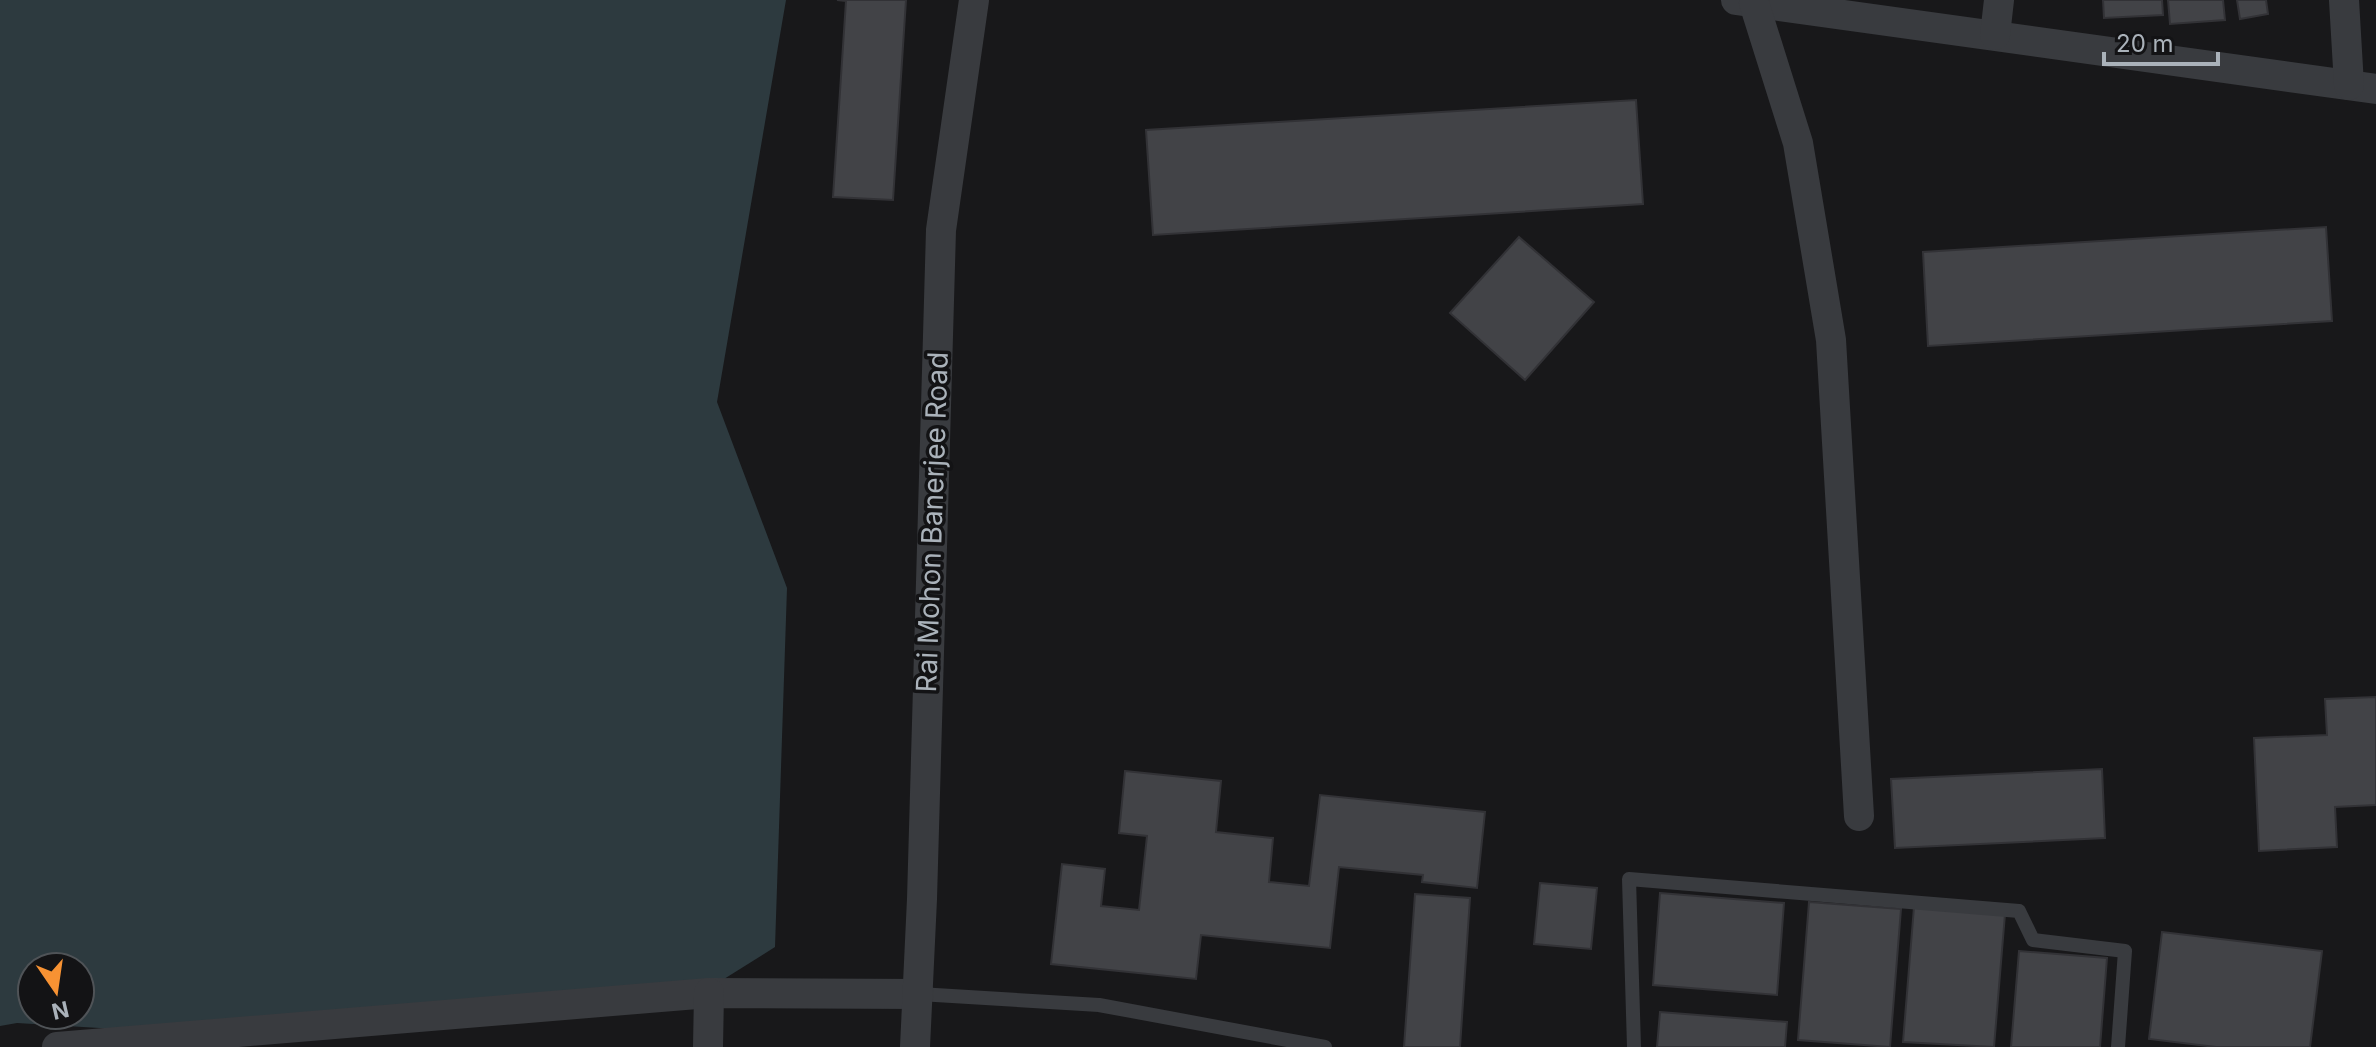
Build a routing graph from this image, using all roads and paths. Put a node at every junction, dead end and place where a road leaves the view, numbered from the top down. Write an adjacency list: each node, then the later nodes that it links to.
1 (974, 0): 9 (street, Rai Mohon Banerjee Road)
2 (1999, 0): 5 (street)
3 (2344, 0): 6 (street)
4 (1744, 1): 5 (street); 7 (street)
5 (1995, 35): 6 (street)
6 (2363, 87)
7 (1859, 816)
8 (709, 993): 9 (street); 10 (street); 12 (street)
9 (919, 994): 13 (street, Rai Mohon Banerjee Road); 14 (lane)
10 (95, 1045): 11 (street)
11 (57, 1047)
12 (708, 1047)
13 (915, 1047)
14 (1325, 1047)
15 (1634, 1047): 16 (lane)
16 (2118, 1047)

